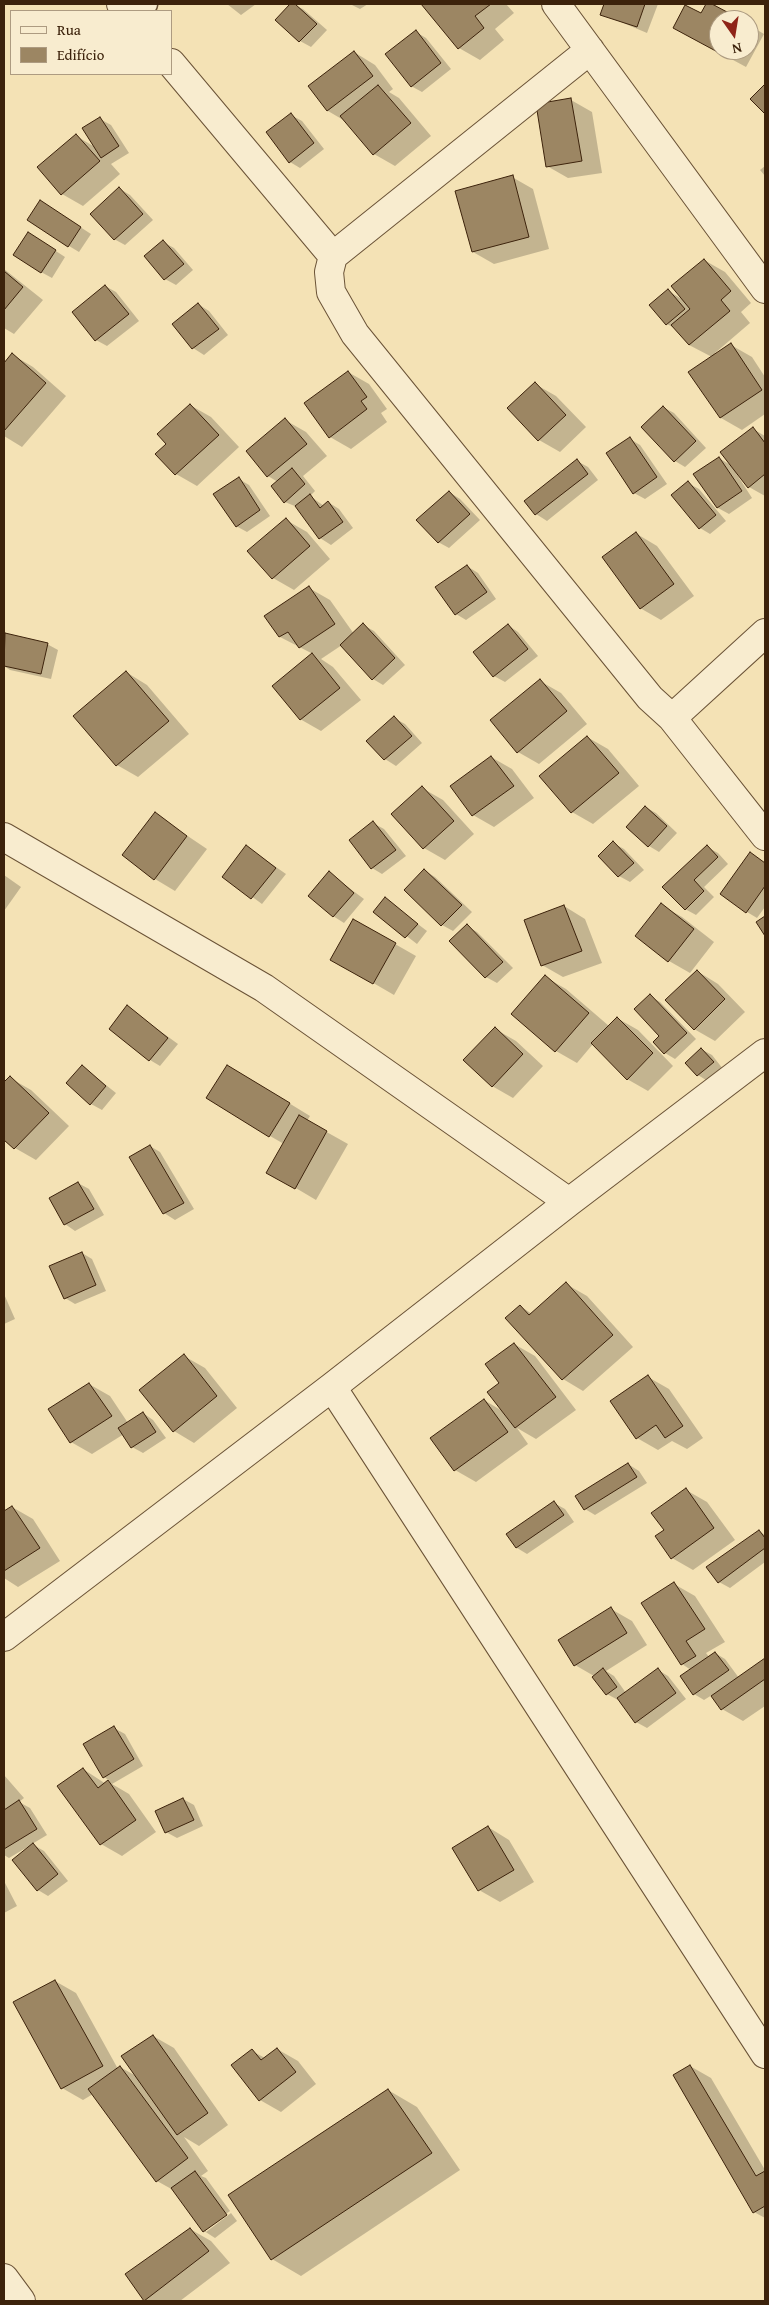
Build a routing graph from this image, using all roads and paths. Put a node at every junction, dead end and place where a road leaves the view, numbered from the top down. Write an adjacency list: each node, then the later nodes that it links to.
1 (556, 4): 2 (street)
2 (590, 50): 4 (street); 5 (street)
3 (172, 64): 4 (street)
4 (333, 256): 7 (street)
5 (765, 288)
6 (765, 633): 7 (street)
7 (672, 718): 8 (street)
8 (765, 836)
9 (4, 837): 11 (street)
10 (765, 1054): 11 (street)
11 (569, 1202): 12 (street)
12 (332, 1388): 13 (street); 14 (street)
13 (4, 1637)
14 (765, 2054)
15 (4, 2278): 16 (street)
16 (21, 2301)

